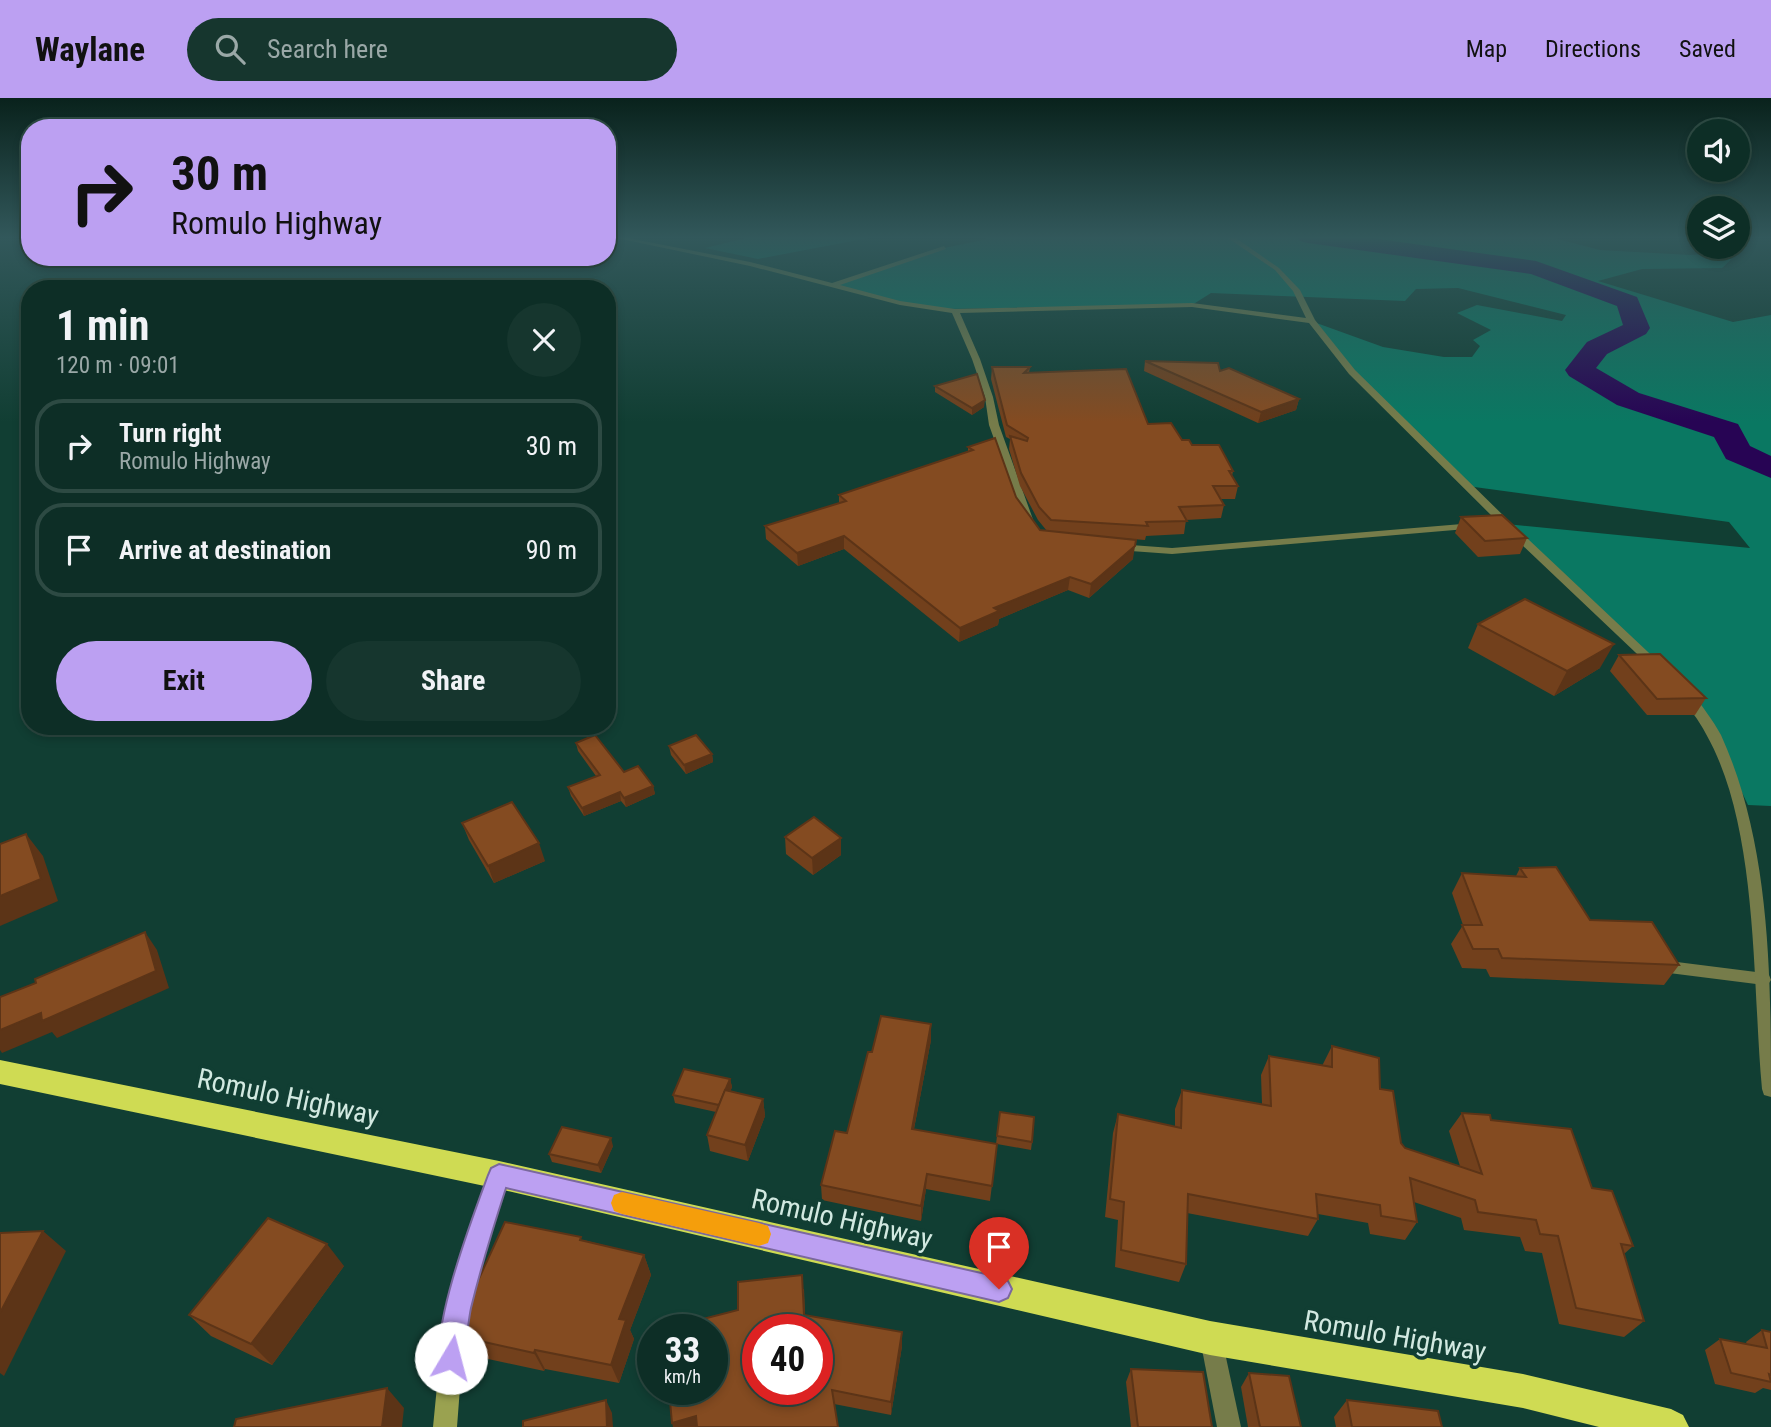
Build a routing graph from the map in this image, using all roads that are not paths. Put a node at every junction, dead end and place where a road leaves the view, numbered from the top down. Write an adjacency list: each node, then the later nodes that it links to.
1 (880, 298): 3 (street)
2 (1300, 298): 4 (street)
3 (955, 311): 4 (street); 6 (street)
4 (1311, 321): 5 (street)
5 (1495, 525): 7 (street); 9 (street)
6 (1036, 533)
7 (1101, 546)
8 (1669, 967): 9 (lane)
9 (1763, 979): 11 (street)
10 (0, 1072): 12 (highway, Romulo Highway)
11 (1771, 1089)
12 (499, 1175): 13 (highway, Romulo Highway); 14 (street)
13 (1210, 1338): 15 (street); 16 (highway, Romulo Highway)
14 (445, 1427)
15 (1229, 1427)
16 (1671, 1427)

